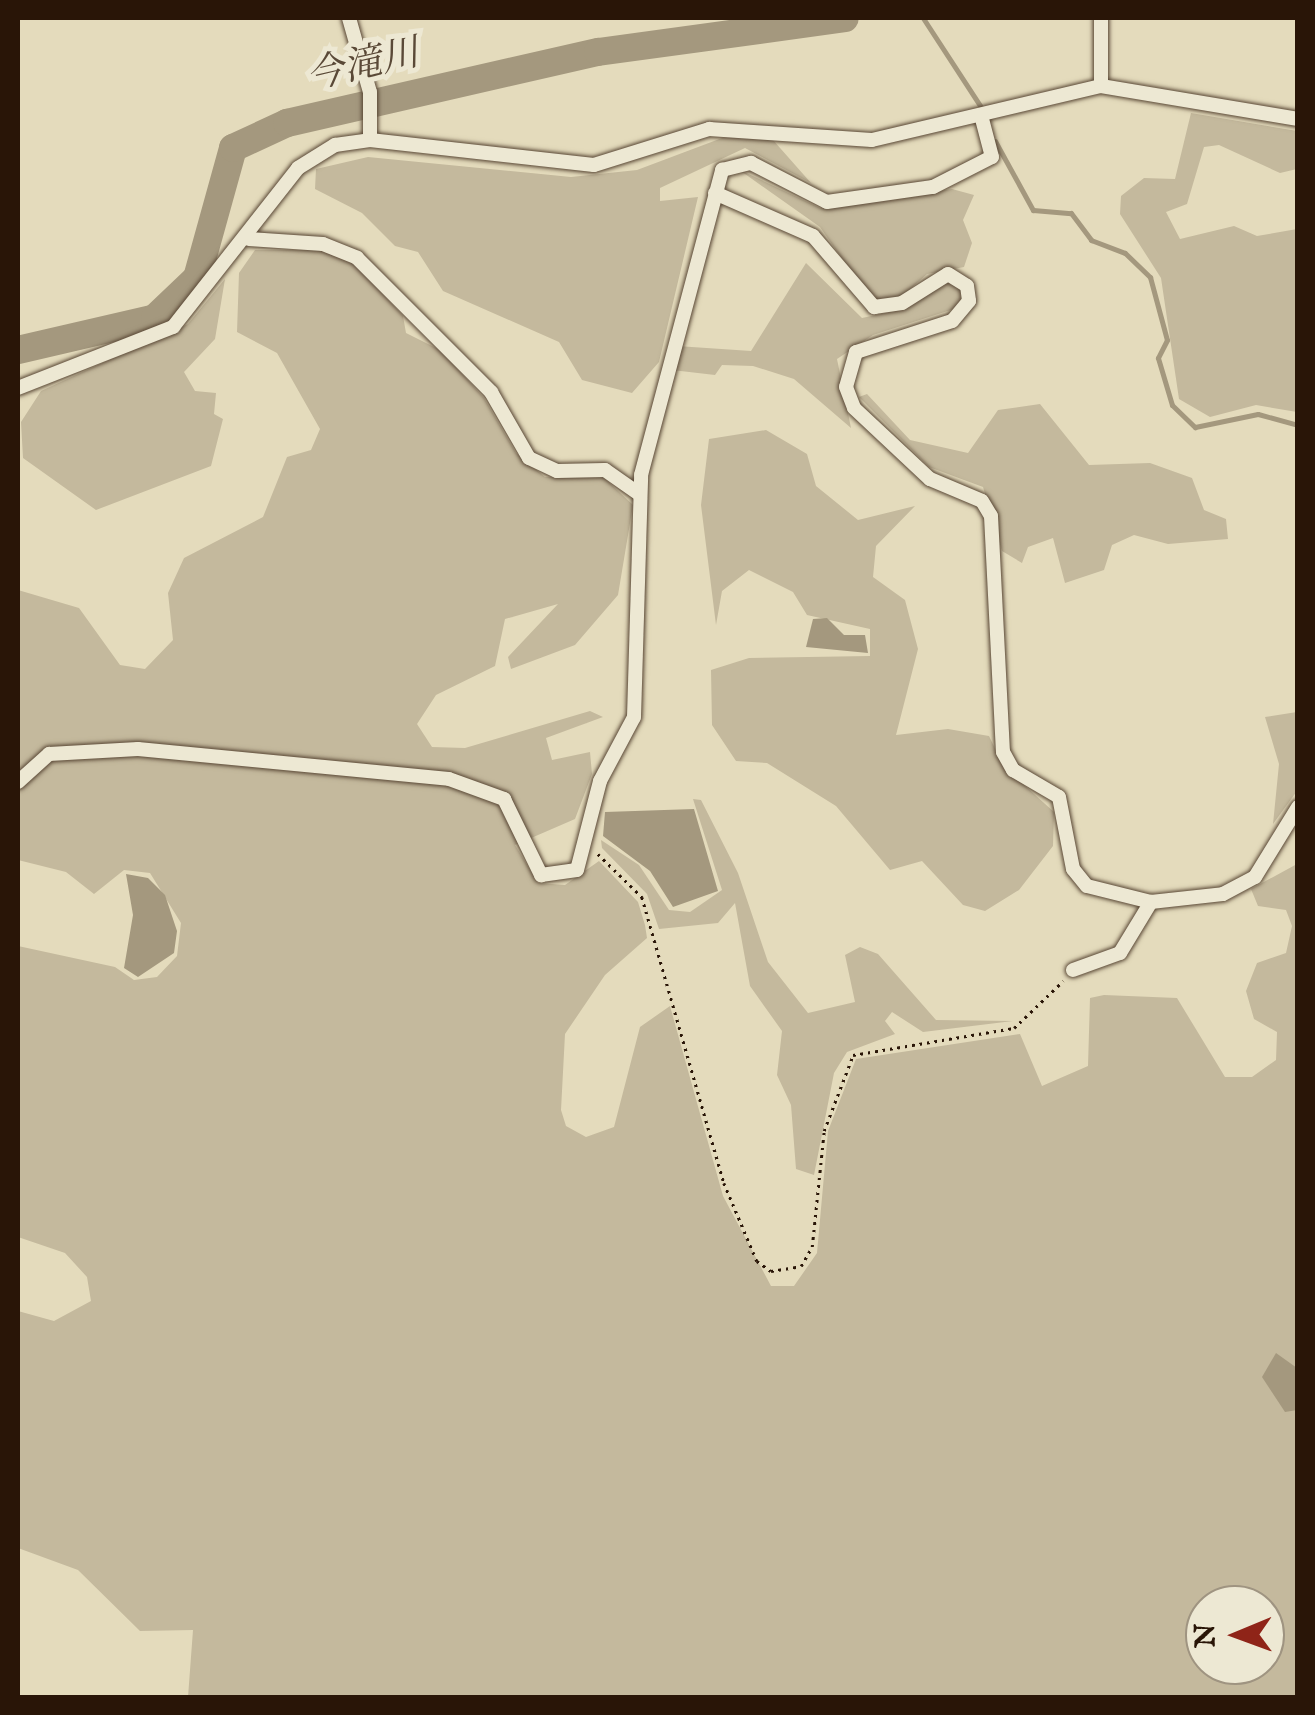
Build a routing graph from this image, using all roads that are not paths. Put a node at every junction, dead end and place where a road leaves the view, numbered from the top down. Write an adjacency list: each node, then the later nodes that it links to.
1 (349, 18): 6 (street)
2 (1100, 18): 3 (street)
3 (1102, 86): 4 (street); 5 (street)
4 (982, 115): 6 (street); 7 (street)
5 (1298, 119)
6 (370, 133): 8 (street)
7 (715, 193): 10 (street); 13 (street)
8 (249, 239): 9 (street); 10 (street)
9 (18, 388)
10 (638, 493): 11 (street)
11 (18, 782)
12 (1298, 807): 13 (street)
13 (1151, 902): 14 (street)
14 (1073, 970)

